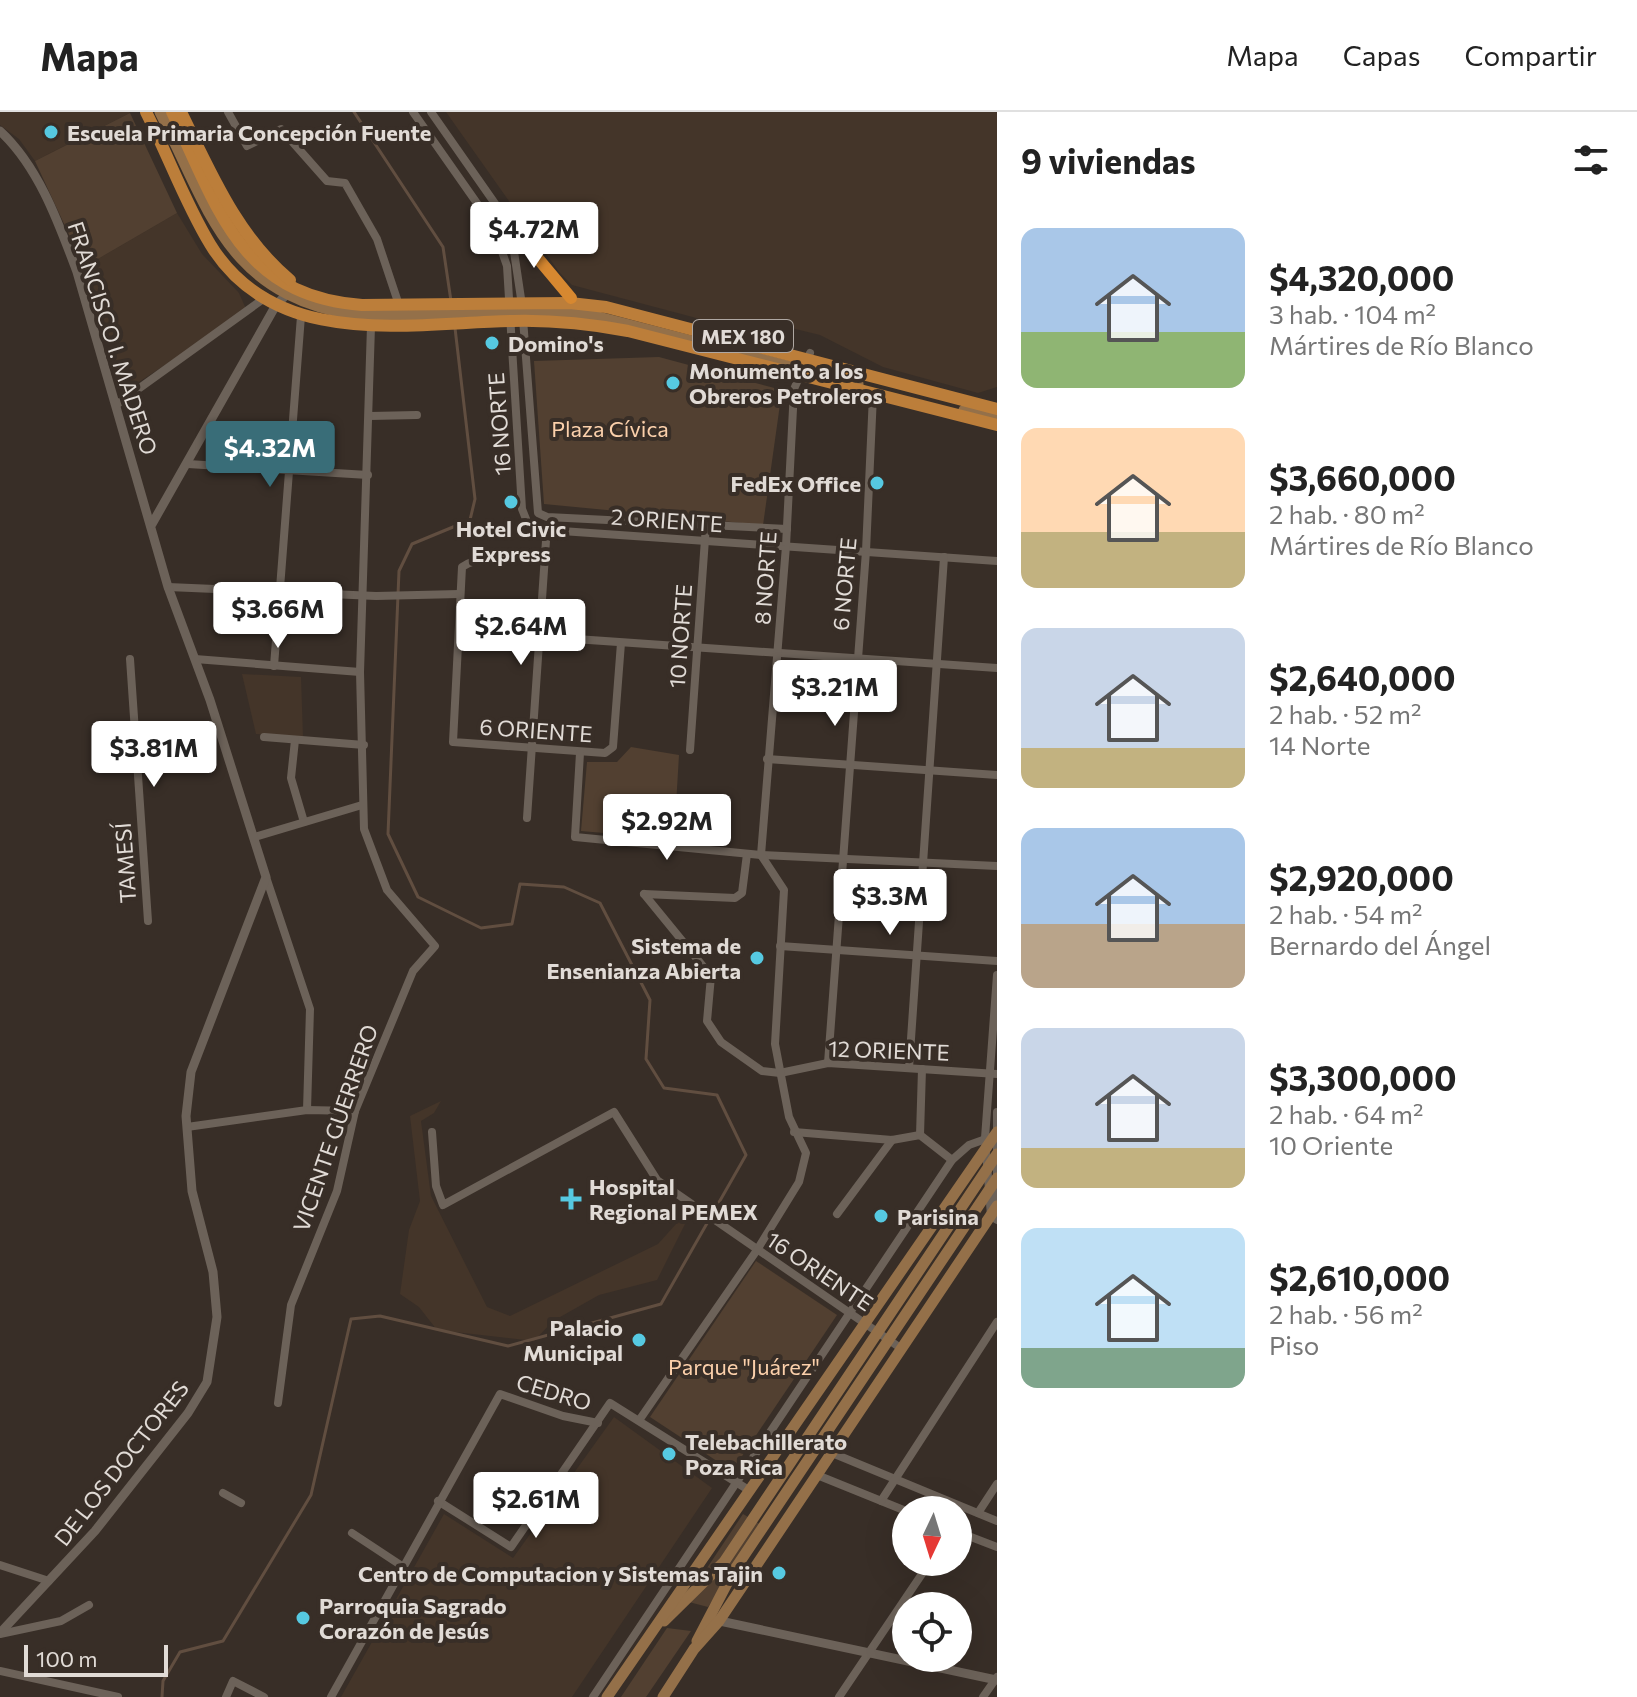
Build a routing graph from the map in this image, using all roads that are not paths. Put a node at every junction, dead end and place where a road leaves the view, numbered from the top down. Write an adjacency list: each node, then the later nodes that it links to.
1 (146, 112): 14 (main road, MEX 180)
2 (160, 112): 26 (main road)
3 (172, 112): 23 (main road)
4 (181, 112): 10 (main road, MEX 180)
5 (228, 112): 13 (street)
6 (413, 112): 11 (street)
7 (431, 112): 9 (street)
8 (0, 131): 22 (street, FRANCISCO I. MADERO)
9 (510, 225): 11 (street); 12 (highway)
10 (291, 281): 13 (main road, MEX 180); 14 (street)
11 (516, 298): 12 (main road, MEX 180); 13 (main road, MEX 180); 16 (street)
12 (571, 298): 18 (main road, MEX 180)
13 (397, 299)
14 (270, 302): 15 (main road, MEX 180); 22 (street); 29 (street)
15 (301, 316): 17 (main road, MEX 180); 30 (street)
16 (517, 321): 17 (main road, MEX 180); 19 (main road, MEX 180); 27 (street, 16 NORTE); 28 (street, 16 NORTE)
17 (371, 326): 25 (street, VICENTE GUERRERO)
18 (810, 353): 19 (street, 8 NORTE); 21 (main road, MEX 180)
19 (799, 376): 20 (main road, MEX 180); 36 (street, 8 NORTE)
20 (873, 395): 26 (main road, MEX 180); 40 (street, 6 NORTE)
21 (997, 402)
22 (116, 405): 33 (street, FRANCISCO I. MADERO)
23 (997, 409)
24 (417, 415): 25 (street)
25 (370, 416): 31 (street, VICENTE GUERRERO)
26 (997, 422)
27 (531, 435): 28 (street); 32 (street, 16 NORTE)
28 (518, 436): 34 (street, 16 NORTE)
29 (188, 464): 30 (street); 33 (street)
30 (287, 470): 31 (street); 45 (street)
31 (368, 475): 47 (street, VICENTE GUERRERO)
32 (543, 515): 35 (street, 2 ORIENTE); 37 (street, 16 NORTE)
33 (152, 524): 44 (street)
34 (528, 524): 37 (street, 2 ORIENTE)
35 (706, 525): 36 (street, 2 ORIENTE); 38 (street, 10 NORTE)
36 (787, 529): 39 (street, 8 NORTE)
37 (547, 530): 38 (street, 2 ORIENTE); 42 (street, 16 NORTE)
38 (705, 541): 39 (street, 2 ORIENTE); 51 (street, 10 NORTE)
39 (786, 546): 40 (street, 2 ORIENTE); 52 (street, 8 NORTE)
40 (866, 551): 41 (street, 2 ORIENTE); 55 (street, 6 NORTE)
41 (944, 557): 43 (street, 2 ORIENTE); 56 (street)
42 (545, 560): 46 (street); 49 (street, 16 NORTE)
43 (997, 561)
44 (168, 587): 45 (street); 54 (street)
45 (281, 592): 47 (street); 57 (street)
46 (459, 594): 47 (street); 48 (street)
47 (361, 595): 59 (street, VICENTE GUERRERO)
48 (459, 631): 49 (street); 63 (street, 6 ORIENTE)
49 (540, 638): 50 (street); 63 (street, 16 NORTE)
50 (621, 643): 51 (street); 65 (street, 6 ORIENTE)
51 (698, 647): 52 (street); 64 (street, 10 NORTE)
52 (776, 655): 55 (street); 66 (street, 8 NORTE)
53 (130, 659): 80 (street, TAMESÍ)
54 (195, 659): 57 (street); 73 (street)
55 (856, 660): 56 (street); 67 (street, 6 NORTE)
56 (937, 665): 58 (street); 68 (street)
57 (274, 666): 59 (street)
58 (997, 668)
59 (360, 672): 62 (street, VICENTE GUERRERO)
60 (264, 737): 61 (street)
61 (295, 740): 62 (street); 72 (street)
62 (364, 745): 70 (street, VICENTE GUERRERO)
63 (530, 747): 65 (street, 6 ORIENTE); 71 (street, 16 NORTE)
64 (690, 750)
65 (580, 753): 74 (street)
66 (767, 759): 67 (street); 75 (street, 8 NORTE)
67 (849, 766): 68 (street); 76 (street, 6 NORTE)
68 (928, 771): 69 (street); 77 (street)
69 (997, 775)
70 (362, 805): 72 (street); 92 (street, VICENTE GUERRERO)
71 (527, 818)
72 (304, 822): 73 (street)
73 (255, 837): 79 (street)
74 (747, 854): 75 (street); 89 (street)
75 (761, 855): 76 (street); 81 (street)
76 (842, 857): 77 (street); 82 (street, 6 NORTE)
77 (922, 861): 78 (street); 83 (street)
78 (997, 866)
79 (266, 877): 91 (street); 94 (street, DE LOS DOCTORES)
80 (148, 921)
81 (780, 946): 82 (street); 89 (street)
82 (833, 949): 83 (street); 86 (street, 6 NORTE)
83 (915, 955): 84 (street); 87 (street)
84 (997, 961)
85 (997, 975): 90 (street)
86 (828, 1063): 87 (street, 12 ORIENTE); 89 (street, 12 ORIENTE)
87 (909, 1068): 88 (street, 12 ORIENTE)
88 (922, 1069): 90 (street, 12 ORIENTE); 97 (street)
89 (780, 1073): 96 (street)
90 (994, 1073): 99 (street)
91 (307, 1110): 92 (street); 94 (street)
92 (355, 1111): 109 (street, VICENTE GUERRERO)
93 (997, 1112): 99 (street)
94 (187, 1127): 132 (street, DE LOS DOCTORES)
95 (432, 1132): 104 (street, 16 ORIENTE)
96 (794, 1132): 98 (street); 104 (street)
97 (920, 1135): 98 (street); 100 (street)
98 (892, 1140): 103 (street)
99 (992, 1142): 100 (street); 102 (street); 102 (street); 107 (main road); 136 (main road)
100 (952, 1160): 105 (street)
101 (997, 1178): 134 (main road)
102 (995, 1213): 108 (main road)
103 (837, 1214)
104 (757, 1250): 105 (street, 16 ORIENTE); 110 (street)
105 (850, 1313): 107 (street, 16 ORIENTE); 115 (street)
106 (997, 1322): 114 (street)
107 (864, 1323): 108 (street, 16 ORIENTE); 117 (main road)
108 (902, 1349): 112 (main road)
109 (278, 1403)
110 (640, 1419): 111 (street, CEDRO); 115 (street, CEDRO)
111 (598, 1423): 119 (street, CEDRO); 119 (street)
112 (832, 1453): 113 (main road); 114 (street)
113 (817, 1475): 120 (street); 135 (main road)
114 (894, 1478): 120 (street); 123 (street)
115 (737, 1482): 117 (street, CEDRO); 146 (street)
116 (997, 1484): 123 (street)
117 (747, 1489): 136 (main road)
118 (223, 1493): 121 (street)
119 (438, 1501): 130 (street)
120 (881, 1501): 122 (street)
121 (241, 1503)
122 (892, 1505)
123 (978, 1513): 124 (street)
124 (997, 1521)
125 (352, 1533): 130 (street)
126 (997, 1534): 128 (street)
127 (972, 1537): 128 (street)
128 (994, 1546)
129 (0, 1565): 132 (street)
130 (402, 1566): 145 (street)
131 (921, 1576): 139 (street)
132 (49, 1581): 137 (street, DE LOS DOCTORES)
133 (89, 1605): 137 (street)
134 (706, 1618): 135 (street); 138 (main road)
135 (719, 1621): 138 (main road); 139 (street)
136 (653, 1630): 147 (main road)
137 (0, 1634)
138 (694, 1649): 148 (main road)
139 (869, 1653): 141 (street); 149 (street)
140 (0, 1671): 142 (street)
141 (996, 1679): 150 (street)
142 (118, 1697)
143 (226, 1697): 144 (street)
144 (264, 1697)
145 (331, 1697)
146 (593, 1697)
147 (607, 1697)
148 (663, 1697)
149 (839, 1697)
150 (983, 1697)

